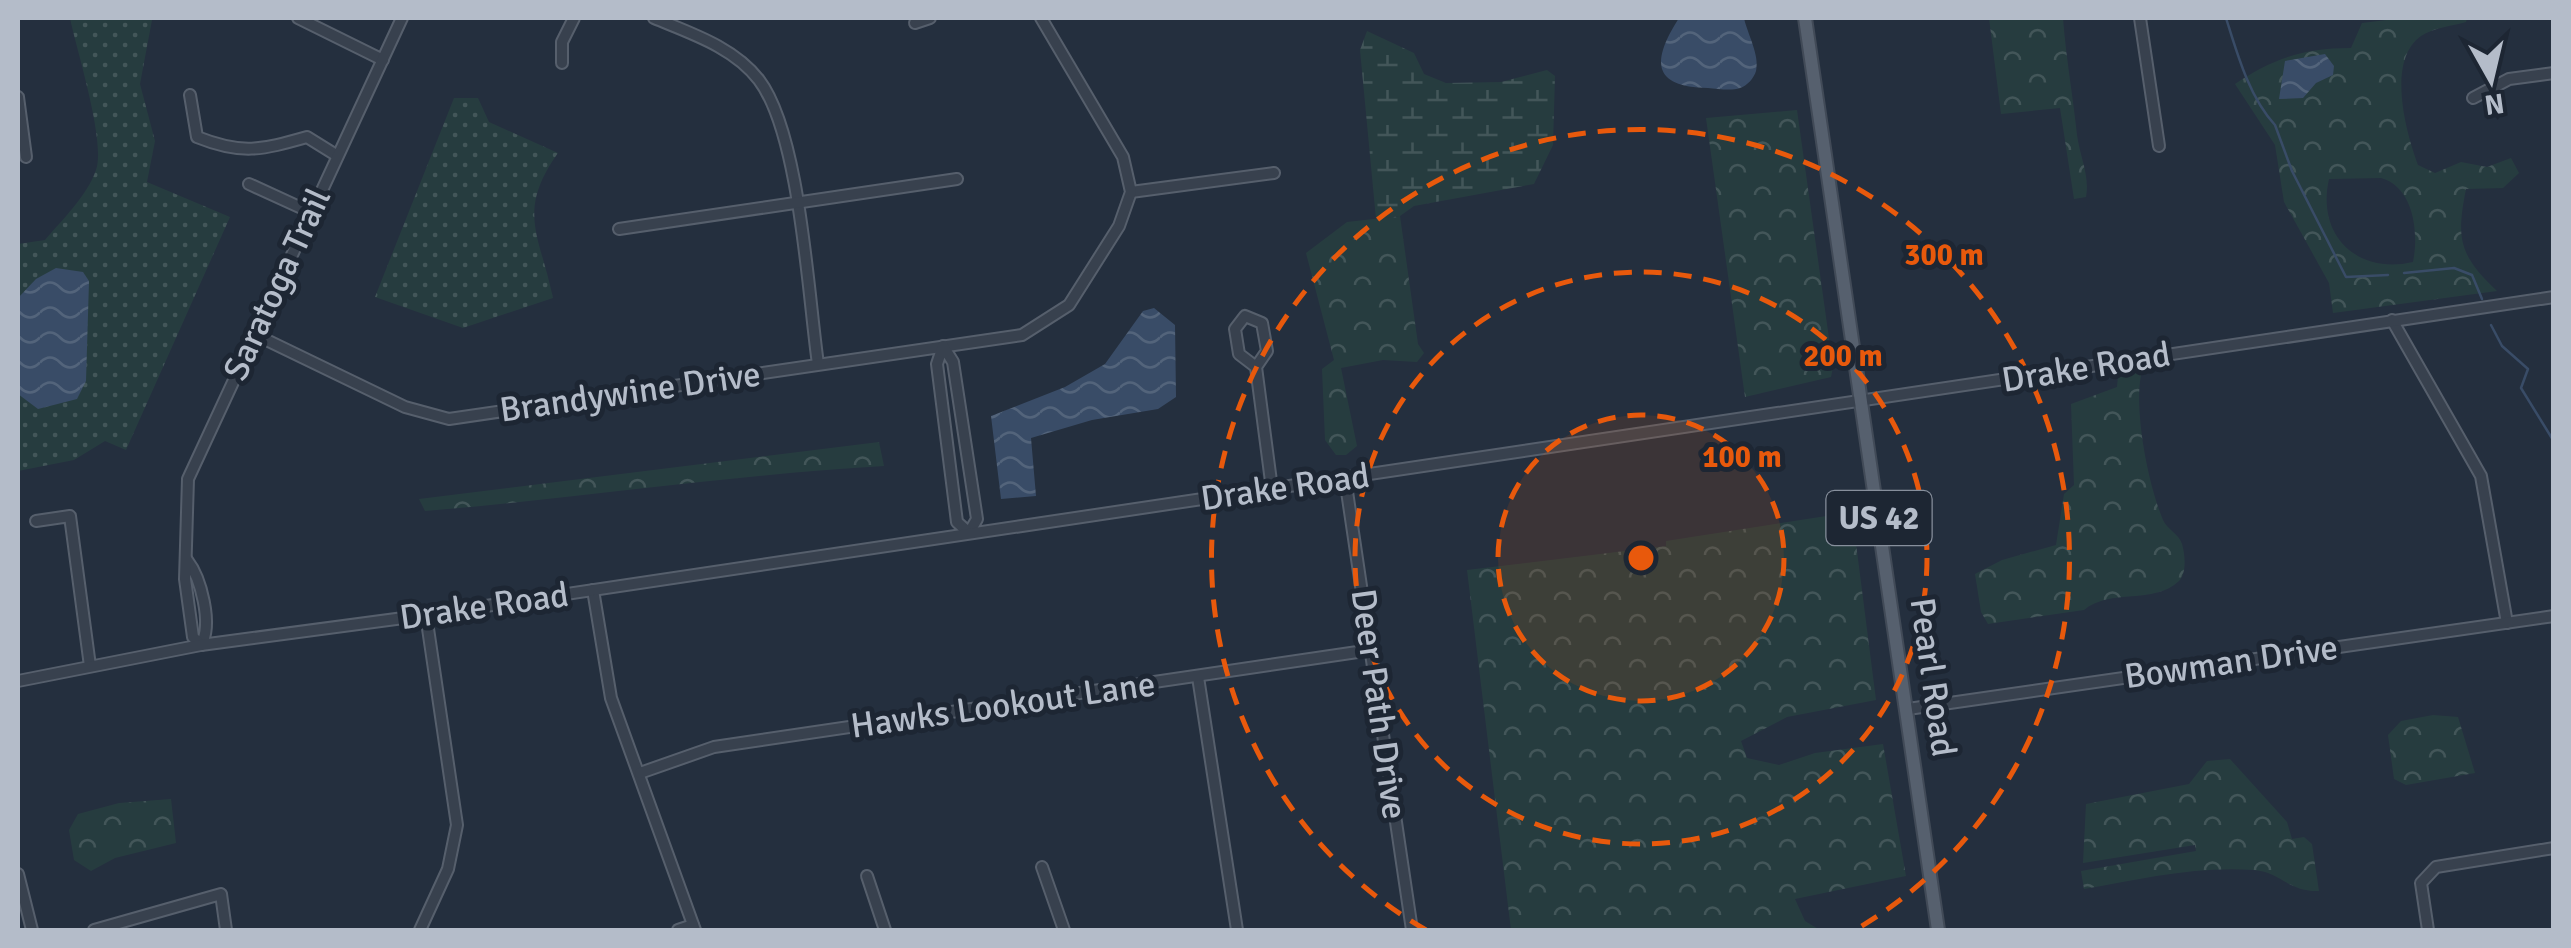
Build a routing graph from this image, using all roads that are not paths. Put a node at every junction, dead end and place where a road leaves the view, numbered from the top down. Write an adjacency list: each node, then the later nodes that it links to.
1 (298, 18): 10 (street)
2 (402, 18): 10 (street, Saratoga Trail)
3 (574, 18): 11 (street)
4 (654, 18): 23 (street)
5 (930, 18): 9 (street)
6 (1041, 18): 22 (street)
7 (1805, 18): 32 (main road, Pearl Road / US 42)
8 (2140, 18): 16 (street)
9 (916, 23)
10 (383, 60): 17 (street, Saratoga Trail)
11 (562, 63)
12 (2554, 73): 15 (street)
13 (18, 96): 18 (street)
14 (190, 96): 17 (street)
15 (2473, 98)
16 (2159, 146)
17 (336, 155): 24 (street, Saratoga Trail)
18 (26, 158)
19 (1274, 173): 22 (street)
20 (957, 179): 23 (street)
21 (249, 184): 24 (street)
22 (1131, 192): 29 (street, Brandywine Drive)
23 (795, 203): 25 (street); 30 (street)
24 (308, 212): 28 (street, Saratoga Trail)
25 (620, 229)
26 (2554, 297): 27 (street, Drake Road)
27 (2392, 320): 32 (street, Drake Road); 40 (street)
28 (254, 334): 30 (street, Brandywine Drive); 41 (street, Saratoga Trail)
29 (944, 346): 30 (street, Brandywine Drive); 36 (street); 36 (street)
30 (818, 364)
31 (1256, 367): 31 (street); 34 (street)
32 (1862, 402): 33 (street, Drake Road); 46 (main road, Pearl Road / US 42)
33 (1344, 478): 34 (street, Drake Road); 42 (street, Deer Path Drive)
34 (1272, 489): 36 (street, Drake Road)
35 (36, 521): 43 (street)
36 (969, 534): 37 (street, Drake Road)
37 (593, 590): 38 (street, Drake Road); 47 (street)
38 (426, 615): 41 (street, Drake Road); 56 (street)
39 (2554, 616): 40 (street, Bowman Drive)
40 (2507, 623): 46 (street, Bowman Drive)
41 (201, 645): 43 (street, Drake Road)
42 (1371, 650): 44 (street, Hawks Lookout Lane); 61 (street, Deer Path Drive)
43 (90, 666): 45 (street, Drake Road)
44 (1198, 676): 47 (street, Hawks Lookout Lane); 60 (street)
45 (18, 680)
46 (1908, 709): 62 (main road, Pearl Road / US 42)
47 (640, 774): 52 (street)
48 (2554, 848): 63 (street)
49 (1042, 867): 59 (street)
50 (18, 874): 53 (street)
51 (867, 876): 58 (street)
52 (694, 928): 57 (street)
53 (32, 930)
54 (94, 930): 55 (street)
55 (226, 930)
56 (420, 930)
57 (678, 930)
58 (885, 930)
59 (1064, 930)
60 (1237, 930)
61 (1412, 930)
62 (1938, 930)
63 (2428, 930)

